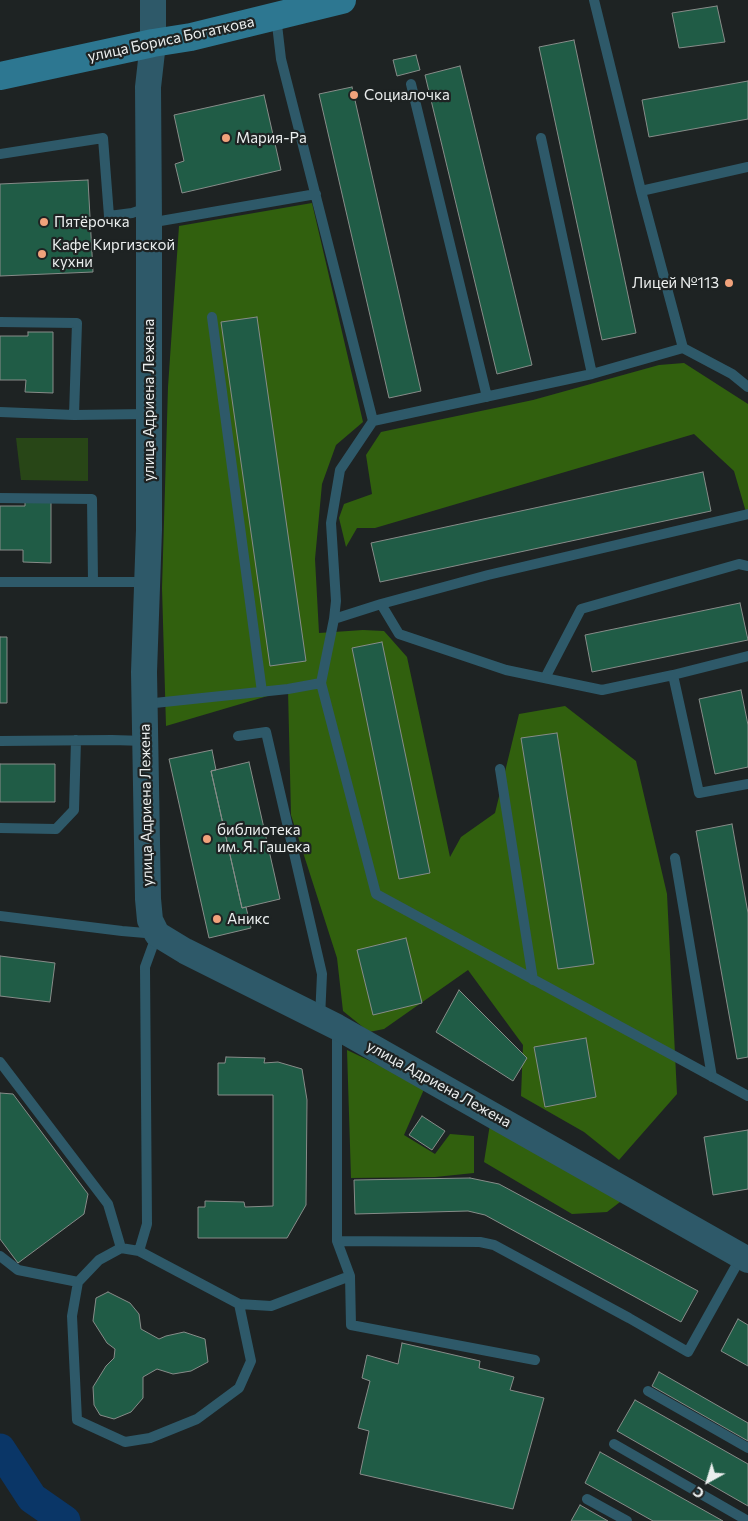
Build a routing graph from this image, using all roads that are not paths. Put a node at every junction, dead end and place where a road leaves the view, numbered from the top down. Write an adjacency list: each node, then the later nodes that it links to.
1 (153, 0): 5 (street, улица Адриена Лежена)
2 (342, 0): 4 (main road, улица Бориса Богаткова)
3 (594, 0): 11 (lane)
4 (276, 16): 5 (main road, улица Бориса Богаткова); 12 (lane)
5 (153, 43): 6 (main road, улица Бориса Богаткова); 13 (street, улица Адриена Лежена)
6 (0, 76)
7 (411, 84): 19 (lane)
8 (541, 138): 17 (lane)
9 (0, 154): 13 (lane)
10 (748, 168): 11 (lane)
11 (641, 192): 16 (lane)
12 (316, 194): 13 (lane); 23 (lane)
13 (149, 215): 21 (street, улица Адриена Лежена)
14 (212, 317): 36 (lane)
15 (0, 322): 22 (lane)
16 (683, 348): 17 (lane); 18 (lane)
17 (592, 374): 19 (lane)
18 (748, 387)
19 (487, 397): 23 (lane)
20 (0, 412): 22 (lane)
21 (148, 414): 22 (lane); 29 (street, улица Адриена Лежена)
22 (74, 415)
23 (373, 421): 31 (lane)
24 (0, 498): 28 (lane)
25 (748, 514): 30 (lane)
26 (748, 566): 34 (lane)
27 (0, 582): 28 (lane)
28 (93, 582): 29 (lane)
29 (146, 582): 37 (street, улица Адриена Лежена)
30 (381, 604): 31 (lane); 34 (lane)
31 (334, 619): 35 (lane)
32 (748, 656): 33 (lane)
33 (673, 675): 34 (lane); 43 (lane)
34 (545, 678)
35 (321, 683): 36 (lane); 48 (lane)
36 (262, 692): 37 (lane)
37 (144, 704): 41 (street, улица Адриена Лежена)
38 (238, 736): 49 (lane)
39 (76, 740): 40 (lane); 41 (lane); 44 (lane)
40 (0, 741)
41 (146, 741): 47 (street, улица Адриена Лежена)
42 (500, 769): 48 (lane)
43 (748, 784)
44 (0, 828)
45 (675, 858): 51 (lane)
46 (0, 916): 47 (lane)
47 (157, 934): 49 (street, улица Адриена Лежена); 55 (lane)
48 (533, 980): 51 (lane)
49 (328, 1023): 53 (lane); 56 (street, улица Адриена Лежена)
50 (0, 1062): 54 (lane)
51 (712, 1077): 52 (lane)
52 (748, 1096)
53 (337, 1241): 56 (lane); 58 (lane)
54 (121, 1248): 55 (lane); 59 (lane)
55 (139, 1251): 60 (lane)
56 (743, 1255)
57 (0, 1256): 59 (lane)
58 (350, 1276): 60 (lane); 61 (lane)
59 (78, 1282): 60 (lane)
60 (239, 1304)
61 (535, 1360)
62 (648, 1391): 64 (lane)
63 (614, 1444): 67 (lane)
64 (748, 1448)
65 (587, 1498): 66 (lane)
66 (627, 1521)
67 (748, 1521)

